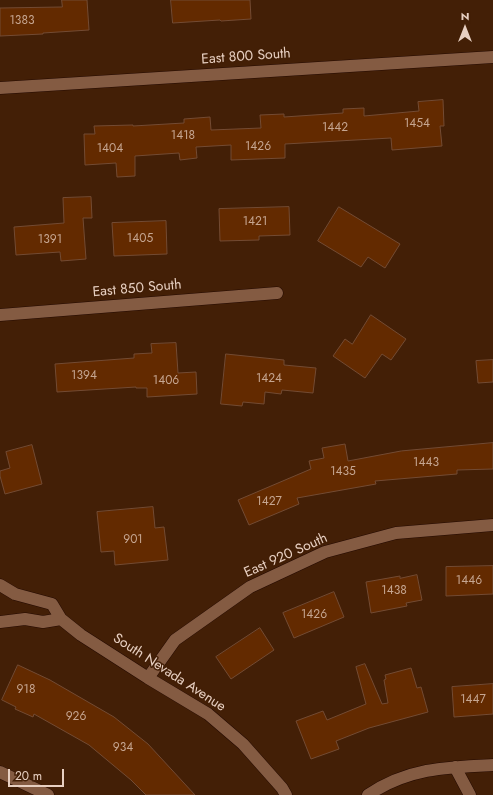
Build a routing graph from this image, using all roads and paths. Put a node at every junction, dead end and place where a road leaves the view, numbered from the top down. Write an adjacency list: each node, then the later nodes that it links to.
1 (493, 57): 2 (street, East 800 South)
2 (0, 88)
3 (277, 293): 4 (street, East 850 South)
4 (0, 315)
5 (493, 525): 9 (street, East 920 South)
6 (0, 585): 7 (street, South Nevada Avenue)
7 (61, 619): 8 (street); 9 (street, South Nevada Avenue)
8 (0, 622)
9 (148, 678): 14 (street, South Nevada Avenue)
10 (493, 765): 11 (street)
11 (455, 767): 15 (street); 16 (street)
12 (0, 772): 13 (street)
13 (48, 795)
14 (286, 795)
15 (368, 795)
16 (470, 795)

